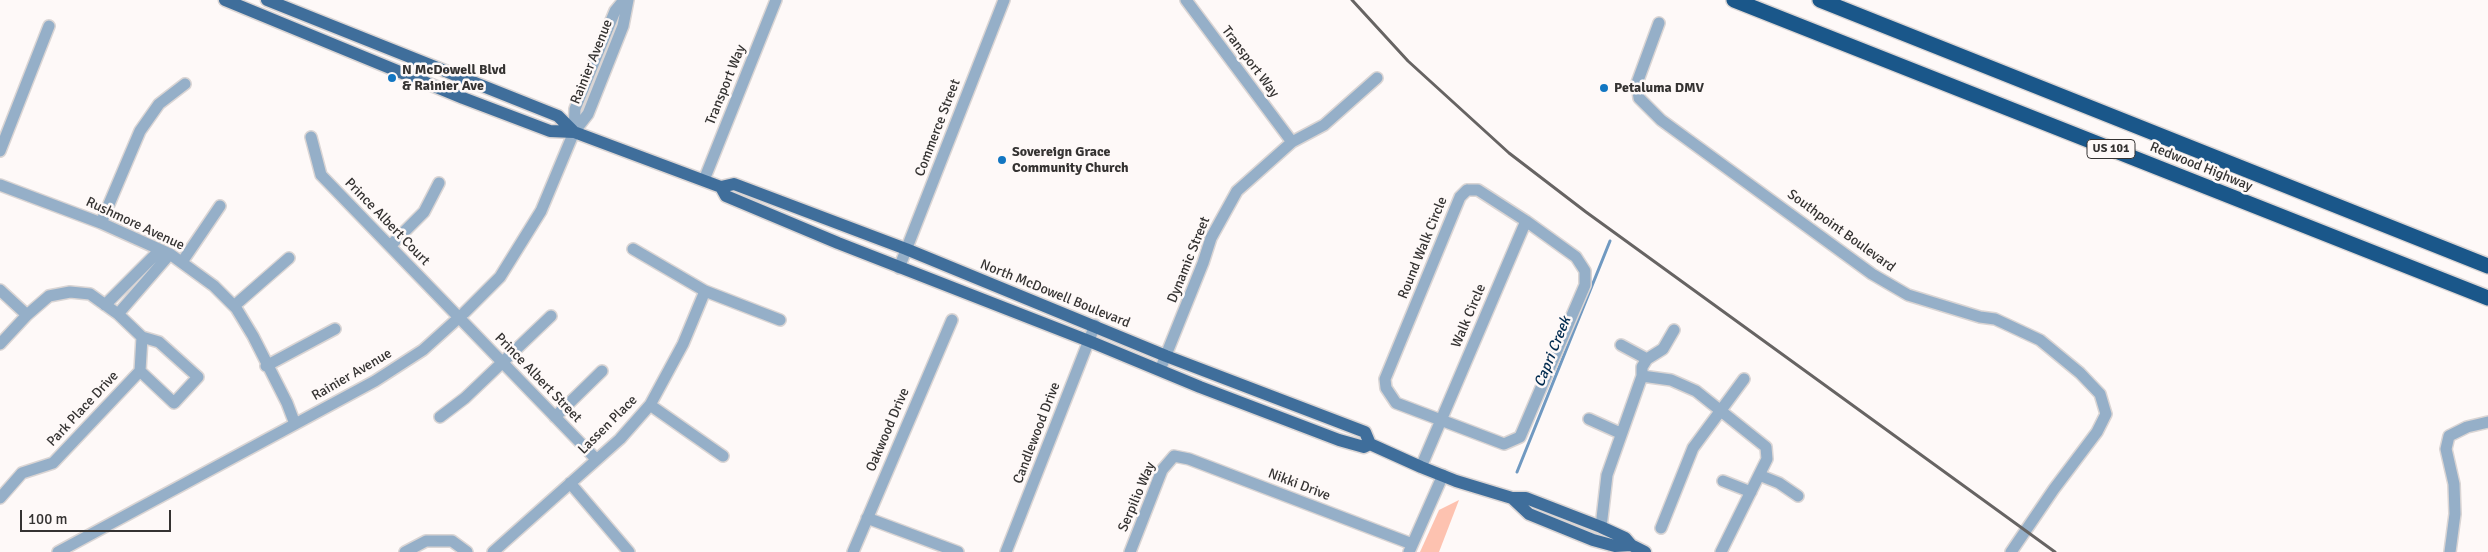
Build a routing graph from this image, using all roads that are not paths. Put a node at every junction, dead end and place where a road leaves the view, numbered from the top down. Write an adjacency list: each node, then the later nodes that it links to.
1 (225, 0): 14 (main road, North McDowell Boulevard)
2 (266, 0): 14 (main road, North McDowell Boulevard)
3 (624, 0): 14 (street, Rainier Avenue)
4 (628, 0): 14 (street, Rainier Avenue)
5 (776, 0): 18 (street, Transport Way)
6 (1004, 0): 27 (street, Commerce Street)
7 (1186, 0): 16 (street, Transport Way)
8 (1734, 0): 35 (highway, Redwood Highway / US 101)
9 (1820, 0): 31 (highway, Redwood Highway / US 101)
10 (1659, 23): 98 (street, Southpoint Boulevard)
11 (49, 26): 17 (street)
12 (1377, 78): 16 (street, Dynamic Street)
13 (185, 84): 24 (street)
14 (574, 132): 18 (main road, North McDowell Boulevard); 41 (street, Rainier Avenue)
15 (311, 137): 25 (street, Prince Albert Court)
16 (1292, 142): 51 (street, Dynamic Street)
17 (0, 151)
18 (704, 180): 21 (main road, North McDowell Boulevard)
19 (439, 183): 25 (street)
20 (0, 185): 24 (street, Rushmore Avenue)
21 (721, 187): 27 (main road, North McDowell Boulevard); 32 (main road, North McDowell Boulevard)
22 (220, 206): 30 (street)
23 (1526, 222): 65 (street, Walk Circle); 65 (street, Round Walk Circle); 65 (street, Round Walk Circle)
24 (101, 223): 28 (street, Rushmore Avenue)
25 (391, 245): 41 (street, Prince Albert Court)
26 (633, 248): 34 (street)
27 (906, 248): 32 (street, Commerce Street); 44 (main road, North McDowell Boulevard)
28 (165, 252): 30 (street, Rushmore Avenue); 36 (street); 38 (street)
29 (289, 258): 37 (street)
30 (182, 262): 37 (street, Rushmore Avenue)
31 (2488, 266)
32 (899, 268): 48 (main road, North McDowell Boulevard)
33 (0, 290): 39 (street)
34 (705, 291): 42 (street); 60 (street, Lassen Place)
35 (2488, 298)
36 (105, 304): 38 (street, Park Place Drive); 39 (street, Park Place Drive)
37 (234, 306): 54 (street, Rushmore Avenue)
38 (118, 314): 47 (street, Park Place Drive)
39 (27, 315): 49 (street, Park Place Drive)
40 (551, 316): 53 (street)
41 (459, 318): 53 (street, Prince Albert Street); 67 (street, Rainier Avenue)
42 (780, 320)
43 (952, 320): 82 (street, Oakwood Drive)
44 (1095, 325): 48 (street, Candlewood Drive); 51 (main road, North McDowell Boulevard)
45 (336, 329): 54 (street)
46 (1674, 330): 52 (street)
47 (142, 337): 56 (street, Park Place Drive); 56 (street, Park Place Drive)
48 (1089, 341): 55 (main road, North McDowell Boulevard); 94 (street, Candlewood Drive)
49 (0, 344)
50 (1621, 345): 52 (street)
51 (1166, 356): 55 (street, Dynamic Street); 69 (main road, North McDowell Boulevard)
52 (1647, 359): 58 (street)
53 (503, 364): 62 (street, Prince Albert Street); 63 (street)
54 (266, 366): 67 (street, Rushmore Avenue)
55 (1160, 370): 69 (main road, North McDowell Boulevard)
56 (140, 371): 80 (street, Park Place Drive)
57 (602, 371): 62 (street)
58 (1642, 376): 61 (street); 68 (street)
59 (1744, 379): 61 (street)
60 (650, 406): 70 (street); 72 (street, Lassen Place)
61 (1722, 411): 75 (street); 84 (street)
62 (554, 416): 72 (street, Prince Albert Street)
63 (440, 417)
64 (1589, 419): 68 (street)
65 (1441, 421): 73 (street)
66 (2488, 422): 99 (street)
67 (295, 424): 87 (street, Rainier Avenue)
68 (1620, 433): 83 (street)
69 (1370, 444): 73 (main road, North McDowell Boulevard)
70 (723, 456)
71 (1174, 456): 86 (street, Nikki Drive); 95 (street, Serpilio Way)
72 (596, 459): 77 (street, Lassen Place)
73 (1421, 467): 74 (main road, North McDowell Boulevard)
74 (1443, 475): 81 (main road, North McDowell Boulevard); 86 (street)
75 (1759, 475): 78 (street); 79 (street)
76 (1723, 481): 78 (street)
77 (570, 483): 90 (street, Lassen Place); 91 (street)
78 (1751, 492): 97 (street)
79 (1798, 496)
80 (0, 498)
81 (1512, 498): 83 (main road, North McDowell Boulevard); 85 (main road, North McDowell Boulevard)
82 (867, 518): 92 (street, Oakwood Drive); 93 (street)
83 (1601, 527): 85 (main road, North McDowell Boulevard)
84 (1661, 528)
85 (1631, 545): 96 (main road, North McDowell Boulevard)
86 (1411, 548)
87 (58, 552)
88 (405, 552): 89 (street)
89 (467, 552)
90 (493, 552)
91 (629, 552)
92 (853, 552)
93 (958, 552)
94 (1006, 552)
95 (1130, 552)
96 (1645, 552)
97 (1720, 552)
98 (2010, 552)
99 (2450, 552)

